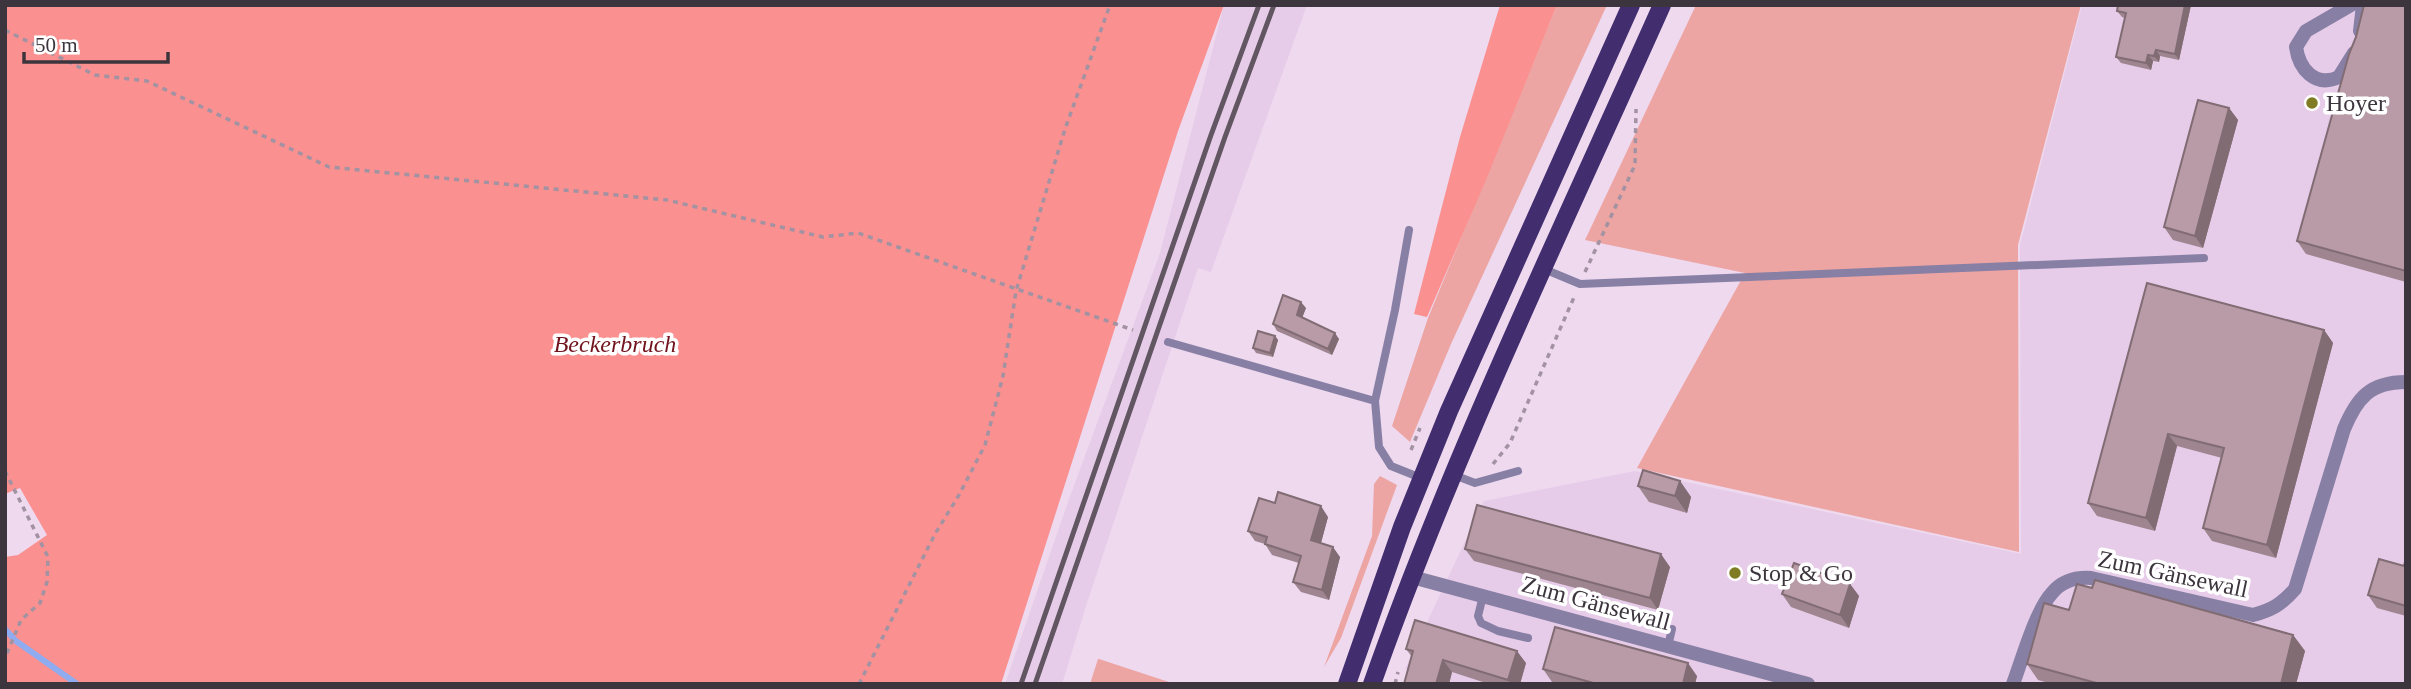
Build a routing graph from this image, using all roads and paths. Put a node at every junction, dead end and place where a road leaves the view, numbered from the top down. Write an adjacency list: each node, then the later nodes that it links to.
1 (1110, 5): 12 (path)
2 (1631, 5): 20 (main road)
3 (1662, 5): 10 (main road)
4 (2351, 5): 5 (street)
5 (2363, 5)
6 (5, 30): 12 (path)
7 (1640, 99): 11 (path)
8 (1409, 230): 16 (lane)
9 (2204, 258): 11 (lane)
10 (1544, 269): 11 (lane); 19 (main road)
11 (1580, 284): 21 (path)
12 (1016, 291): 13 (path); 28 (path)
13 (1133, 330)
14 (1168, 342): 16 (lane)
15 (2406, 382): 32 (street, Zum Gänsewall)
16 (1375, 401): 20 (lane)
17 (5, 471): 27 (path)
18 (1518, 471): 21 (lane)
19 (1454, 475): 21 (lane); 22 (main road)
20 (1421, 478): 29 (main road)
21 (1475, 483)
22 (1412, 577): 23 (street, Zum Gänsewall); 30 (main road)
23 (1483, 596): 25 (lane); 26 (street, Zum Gänsewall)
24 (1672, 629): 26 (lane)
25 (1528, 638)
26 (1668, 646): 31 (street, Zum Gänsewall)
27 (5, 658)
28 (859, 684)
29 (1347, 684)
30 (1372, 684)
31 (1808, 684)
32 (2013, 684)

